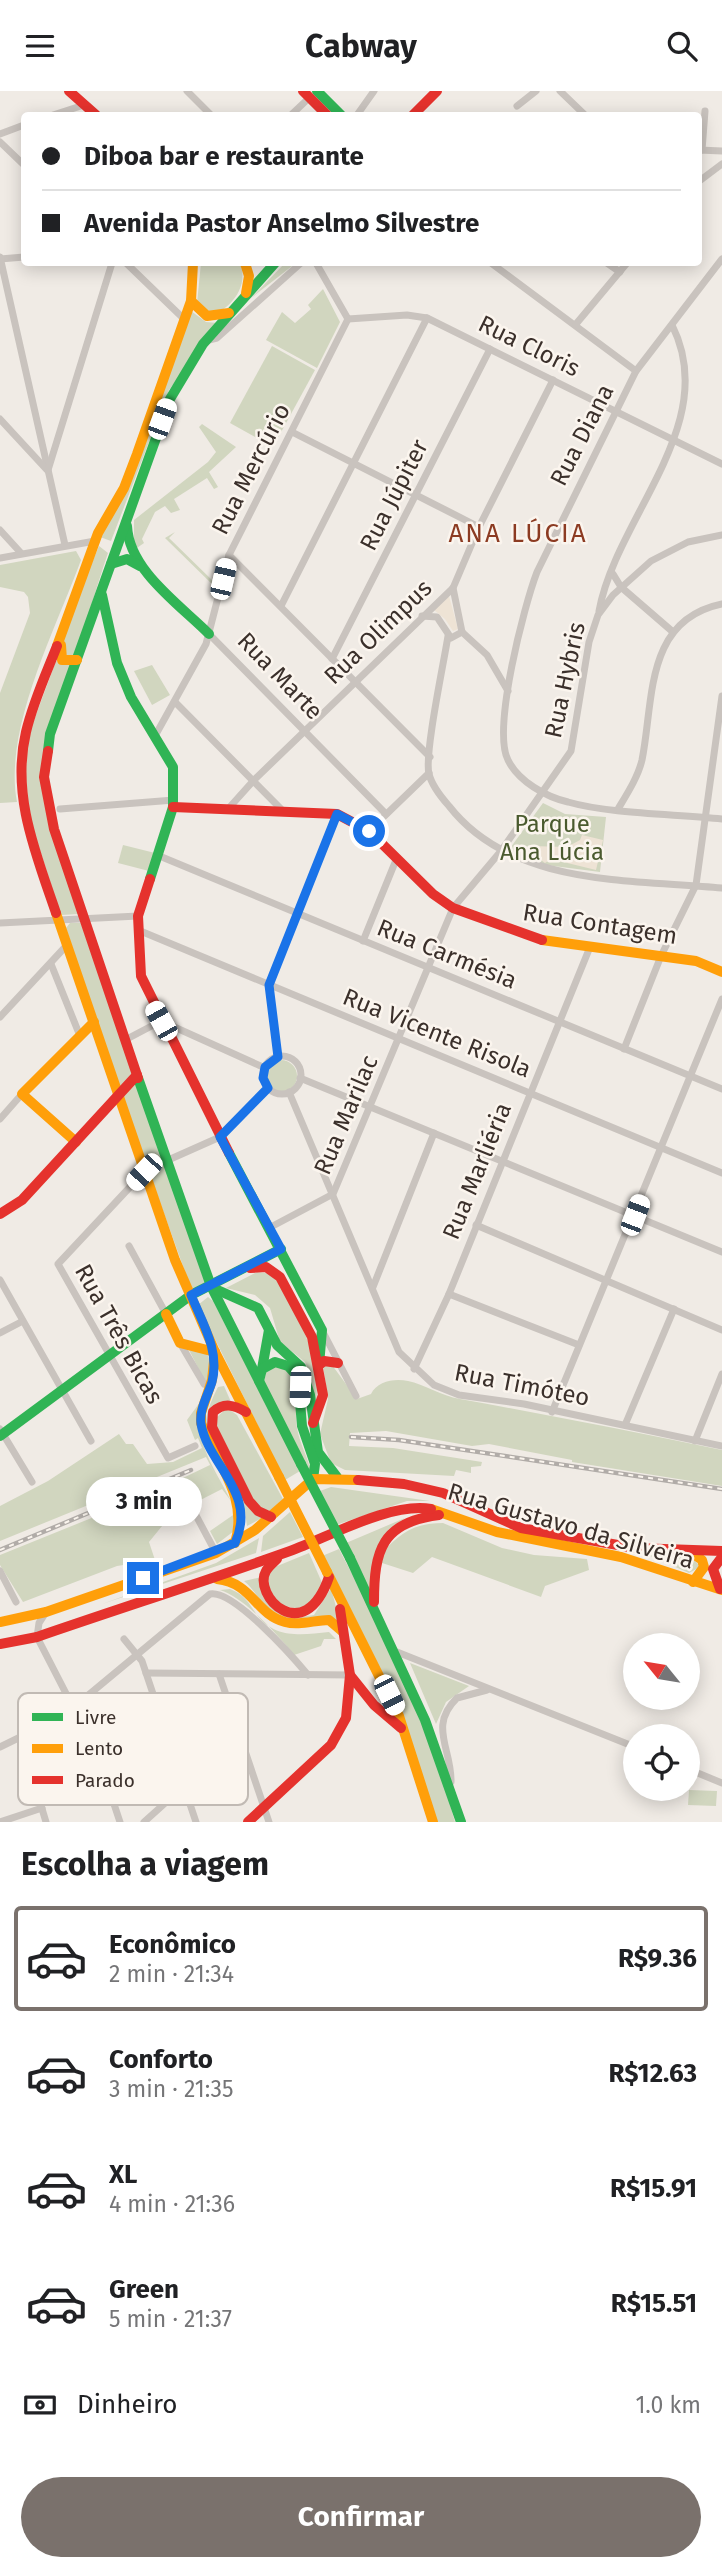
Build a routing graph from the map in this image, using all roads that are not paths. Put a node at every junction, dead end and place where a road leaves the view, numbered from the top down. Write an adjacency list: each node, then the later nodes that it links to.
1 (69, 91): 8 (main road)
2 (187, 91): 13 (street)
3 (374, 91): 17 (street)
4 (437, 91): 18 (main road)
5 (536, 91): 9 (street)
6 (560, 91): 19 (street)
7 (310, 93): 14 (street); 15 (main road); 16 (main road)
8 (84, 105): 11 (street); 12 (main road)
9 (517, 106)
10 (705, 111): 22 (street)
11 (62, 112)
12 (92, 112)
13 (208, 112)
14 (294, 112)
15 (325, 112)
16 (337, 112)
17 (359, 112)
18 (416, 112)
19 (582, 112)
20 (21, 126): 21 (street)
21 (0, 134)
22 (702, 134)
23 (0, 142): 26 (street)
24 (702, 150): 25 (street)
25 (722, 151)
26 (21, 162)
27 (722, 164): 28 (street)
28 (702, 179)
29 (21, 257): 30 (street)
30 (0, 258): 63 (street)
31 (722, 259): 42 (street, Rua Diana)
32 (112, 266): 63 (street)
33 (130, 266): 49 (street)
34 (193, 266): 46 (main road)
35 (246, 266): 45 (main road)
36 (272, 266): 45 (main road)
37 (299, 266): 53 (street)
38 (318, 266): 50 (street)
39 (495, 266): 51 (street)
40 (611, 266): 43 (street)
41 (625, 266): 43 (street)
42 (716, 267): 44 (street); 52 (street, Rua Diana)
43 (620, 272): 51 (street)
44 (722, 276)
45 (246, 293): 47 (main road)
46 (191, 301): 47 (main road); 49 (main road)
47 (230, 313): 53 (main road)
48 (427, 317): 50 (street, Rua Cloris); 54 (street, Rua Cloris); 61 (street)
49 (184, 319): 69 (main road)
50 (348, 319): 59 (street, Rua Mercúrio)
51 (576, 324): 55 (street)
52 (672, 325): 55 (street, Rua Diana); 60 (street)
53 (209, 340): 65 (main road)
54 (490, 349): 56 (street, Rua Cloris); 64 (street, Rua Júpiter)
55 (636, 371): 57 (street, Rua Diana)
56 (553, 380): 57 (street, Rua Cloris); 66 (street, Rua Olimpus)
57 (615, 410): 60 (street, Rua Cloris); 93 (street, Rua Diana)
58 (0, 419): 63 (street)
59 (292, 432): 61 (street); 72 (street, Rua Mercúrio)
60 (678, 442): 62 (street, Rua Cloris); 77 (street)
61 (354, 463): 64 (street); 82 (street)
62 (722, 464)
63 (48, 471): 70 (street)
64 (417, 494): 66 (street); 90 (street, Rua Júpiter)
65 (127, 517): 75 (main road); 76 (main road, Rua Marte)
66 (479, 527): 79 (street, Rua Olimpus)
67 (0, 530): 71 (street)
68 (722, 535): 78 (street, Rua Hybris)
69 (95, 541): 70 (street); 73 (main road); 80 (main road)
70 (66, 545): 71 (street); 73 (street)
71 (21, 553): 74 (street)
72 (229, 555): 82 (street); 88 (street, Rua Mercúrio)
73 (89, 557): 85 (main road)
74 (0, 558)
75 (111, 564): 76 (main road); 80 (main road)
76 (142, 568): 88 (main road, Rua Marte)
77 (613, 574): 78 (street); 84 (street)
78 (621, 587): 84 (street, Rua Hybris); 87 (street)
79 (453, 588): 83 (street, Rua Olimpus); 86 (street)
80 (102, 595): 91 (main road); 97 (main road)
81 (722, 604): 87 (street)
82 (281, 606): 90 (street)
83 (422, 615): 89 (street); 92 (street, Rua Olimpus)
84 (598, 615): 101 (street, Rua Hybris)
85 (65, 619): 91 (main road); 121 (main road)
86 (462, 632): 89 (street); 93 (street)
87 (673, 632): 105 (street)
88 (209, 634): 95 (street, Rua Mercúrio); 96 (street, Rua Marte)
89 (448, 636): 98 (street)
90 (332, 659): 92 (street)
91 (77, 660): 120 (main road)
92 (354, 682): 96 (street, Rua Olimpus); 98 (street)
93 (508, 691): 101 (street, Rua Diana)
94 (722, 697): 109 (street)
95 (175, 702): 97 (street, Rua Mercúrio); 100 (street)
96 (304, 731): 100 (street, Rua Olimpus); 108 (street, Rua Marte)
97 (155, 736): 102 (main road)
98 (430, 757): 99 (street)
99 (429, 773): 108 (street); 112 (street)
100 (254, 780): 104 (street, Rua Olimpus); 106 (street)
101 (544, 792): 105 (street, Rua Diana); 112 (street, Rua Hybris)
102 (174, 804): 103 (street); 104 (main road, Rua Contagem); 113 (main road)
103 (61, 809)
104 (228, 809): 106 (main road, Rua Contagem)
105 (618, 809): 109 (street, Rua Diana)
106 (283, 811): 107 (main road, Rua Contagem)
107 (337, 814): 111 (main road, Rua Contagem); 118 (street)
108 (386, 814): 111 (street)
109 (706, 817): 110 (street, Rua Diana); 115 (street)
110 (722, 819)
111 (369, 831): 114 (main road, Rua Contagem)
112 (501, 851): 115 (street); 117 (street, Rua Hybris)
113 (157, 855): 118 (street, Rua Carmésia); 119 (main road)
114 (396, 860): 117 (main road, Rua Contagem); 124 (street)
115 (696, 885): 116 (street); 127 (street)
116 (722, 888)
117 (453, 908): 126 (main road, Rua Contagem); 129 (street, Rua Marilac)
118 (297, 915): 124 (street, Rua Carmésia); 131 (street)
119 (138, 916): 120 (street); 123 (main road)
120 (83, 918): 121 (street); 139 (main road)
121 (58, 919): 122 (street); 125 (main road)
122 (0, 923)
123 (138, 930): 131 (street, Rua Vicente Risola); 134 (main road)
124 (363, 941): 129 (street, Rua Carmésia)
125 (67, 946): 128 (street); 136 (main road)
126 (590, 947): 127 (main road, Rua Contagem); 135 (street, Rua Marliéria)
127 (661, 956): 130 (main road, Rua Contagem); 140 (street)
128 (51, 964): 133 (street); 137 (street)
129 (428, 968): 135 (street, Rua Carmésia); 138 (street, Rua Marilac)
130 (722, 972)
131 (269, 985): 138 (street, Rua Vicente Risola); 141 (street)
132 (722, 999): 144 (street)
133 (0, 1017)
134 (161, 1021): 139 (street); 142 (street); 155 (main road)
135 (558, 1021): 140 (street, Rua Carmésia); 149 (street, Rua Marliéria)
136 (94, 1023): 137 (main road); 151 (main road)
137 (80, 1036): 150 (main road)
138 (399, 1038): 149 (street, Rua Vicente Risola); 152 (street, Rua Marilac)
139 (125, 1040): 143 (main road)
140 (624, 1049): 144 (street, Rua Carmésia)
141 (278, 1057): 142 (street); 145 (street)
142 (265, 1067): 146 (street)
143 (137, 1075): 151 (main road); 159 (main road)
144 (690, 1076): 147 (street, Rua Carmésia); 157 (street)
145 (300, 1078): 148 (street); 152 (street)
146 (268, 1088): 148 (street); 155 (street)
147 (722, 1089)
148 (289, 1092): 162 (street, Rua Timóteo)
149 (529, 1092): 157 (street, Rua Vicente Risola); 158 (street, Rua Marliéria)
150 (22, 1094): 153 (street); 156 (main road)
151 (118, 1095): 156 (main road); 160 (main road)
152 (371, 1107): 154 (street); 162 (street, Rua Marilac)
153 (0, 1119)
154 (434, 1133): 158 (street); 174 (street)
155 (220, 1137): 159 (street); 166 (main road)
156 (76, 1142): 163 (main road)
157 (661, 1147): 161 (street, Rua Vicente Risola); 164 (street)
158 (501, 1160): 164 (street); 165 (street, Rua Marliéria)
159 (166, 1161): 173 (main road)
160 (144, 1172): 176 (main road); 187 (street, Rua Três Bicas)
161 (722, 1173)
162 (333, 1194): 166 (street, Rua Marilac); 174 (street, Rua Timóteo)
163 (0, 1214)
164 (635, 1215): 169 (street); 172 (street)
165 (476, 1225): 172 (street); 175 (street, Rua Marliéria)
166 (269, 1228): 168 (main road)
167 (129, 1246): 178 (street)
168 (281, 1249): 170 (main road); 182 (main road)
169 (722, 1252)
170 (247, 1268): 173 (main road); 189 (main road)
171 (0, 1280): 179 (street)
172 (607, 1280): 177 (street); 185 (street)
173 (211, 1286): 176 (main road); 181 (main road); 193 (main road)
174 (373, 1287): 191 (street, Rua Timóteo)
175 (449, 1294): 185 (street); 191 (street, Rua Marliéria)
176 (191, 1295): 178 (main road); 186 (main road)
177 (674, 1309): 180 (street); 199 (street)
178 (166, 1314): 184 (main road); 187 (main road)
179 (21, 1322): 183 (street); 195 (street)
180 (722, 1329)
181 (269, 1330): 190 (main road); 200 (main road)
182 (321, 1330): 188 (street); 189 (main road)
183 (0, 1333)
184 (180, 1343): 186 (main road); 194 (street)
185 (579, 1345): 198 (street)
186 (215, 1352): 197 (main road); 212 (main road)
187 (107, 1355): 195 (main road); 204 (street, Rua Três Bicas)
188 (338, 1363): 189 (main road); 196 (street)
189 (318, 1365): 200 (main road)
190 (262, 1369): 193 (main road); 207 (main road)
191 (414, 1369): 198 (street, Rua Timóteo)
192 (722, 1374): 203 (street)
193 (259, 1381): 225 (main road, bridge)
194 (204, 1384)
195 (61, 1392): 201 (main road); 202 (street)
196 (356, 1396)
197 (246, 1412): 211 (main road); 219 (main road, bridge)
198 (552, 1412): 199 (street, Rua Timóteo)
199 (625, 1425): 203 (street, Rua Timóteo)
200 (311, 1426): 206 (main road)
201 (1, 1433): 208 (street)
202 (91, 1441)
203 (695, 1441): 205 (street, Rua Timóteo)
204 (195, 1446)
205 (722, 1446)
206 (337, 1477): 207 (main road); 214 (main road)
207 (313, 1479): 211 (main road)
208 (32, 1482)
209 (191, 1506): 216 (street)
210 (452, 1515): 213 (main road, Rua Gustavo da Silveira); 221 (main road, Rua Gustavo da Silveira); 225 (main road)
211 (271, 1517): 212 (main road)
212 (235, 1543): 216 (main road)
213 (290, 1551): 219 (main road); 220 (main road, Rua Gustavo da Silveira)
214 (689, 1551): 215 (main road); 221 (main road)
215 (722, 1551)
216 (216, 1553): 226 (main road)
217 (722, 1557): 222 (main road)
218 (0, 1571): 224 (street)
219 (328, 1574): 223 (main road)
220 (212, 1579): 228 (main road); 229 (main road, Rua Gustavo da Silveira)
221 (694, 1582): 222 (main road, Rua Gustavo da Silveira)
222 (721, 1589)
223 (338, 1596): 228 (main road); 247 (main road)
224 (16, 1602)
225 (374, 1608): 232 (main road)
226 (46, 1612): 227 (main road); 229 (street)
227 (0, 1622)
228 (344, 1632): 237 (main road)
229 (37, 1637): 231 (main road, Rua Gustavo da Silveira); 240 (street)
230 (124, 1639): 233 (street)
231 (0, 1644)
232 (397, 1652): 238 (street); 254 (main road)
233 (137, 1656): 234 (street); 236 (street); 241 (street)
234 (146, 1673): 235 (street); 242 (street)
235 (219, 1674): 236 (street); 243 (street)
236 (308, 1675): 237 (street)
237 (349, 1675): 245 (main road); 246 (main road)
238 (472, 1683): 239 (street); 244 (street)
239 (490, 1690): 244 (street); 249 (street)
240 (70, 1693)
241 (92, 1693)
242 (152, 1693)
243 (225, 1693)
244 (468, 1693): 254 (street)
245 (374, 1705): 246 (main road); 247 (main road)
246 (345, 1718): 259 (main road)
247 (405, 1733): 268 (main road)
248 (18, 1739): 250 (street)
249 (623, 1742)
250 (0, 1747)
251 (248, 1760): 259 (street)
252 (700, 1774): 253 (street)
253 (722, 1783)
254 (451, 1789): 269 (main road)
255 (41, 1805): 260 (street)
256 (114, 1805): 263 (street)
257 (163, 1805): 264 (street)
258 (190, 1805): 265 (street)
259 (264, 1807): 266 (main road); 267 (street)
260 (42, 1808): 261 (street); 262 (street)
261 (0, 1822)
262 (46, 1822)
263 (120, 1822)
264 (144, 1822)
265 (196, 1822)
266 (248, 1822)
267 (269, 1822)
268 (433, 1822)
269 (461, 1822)

